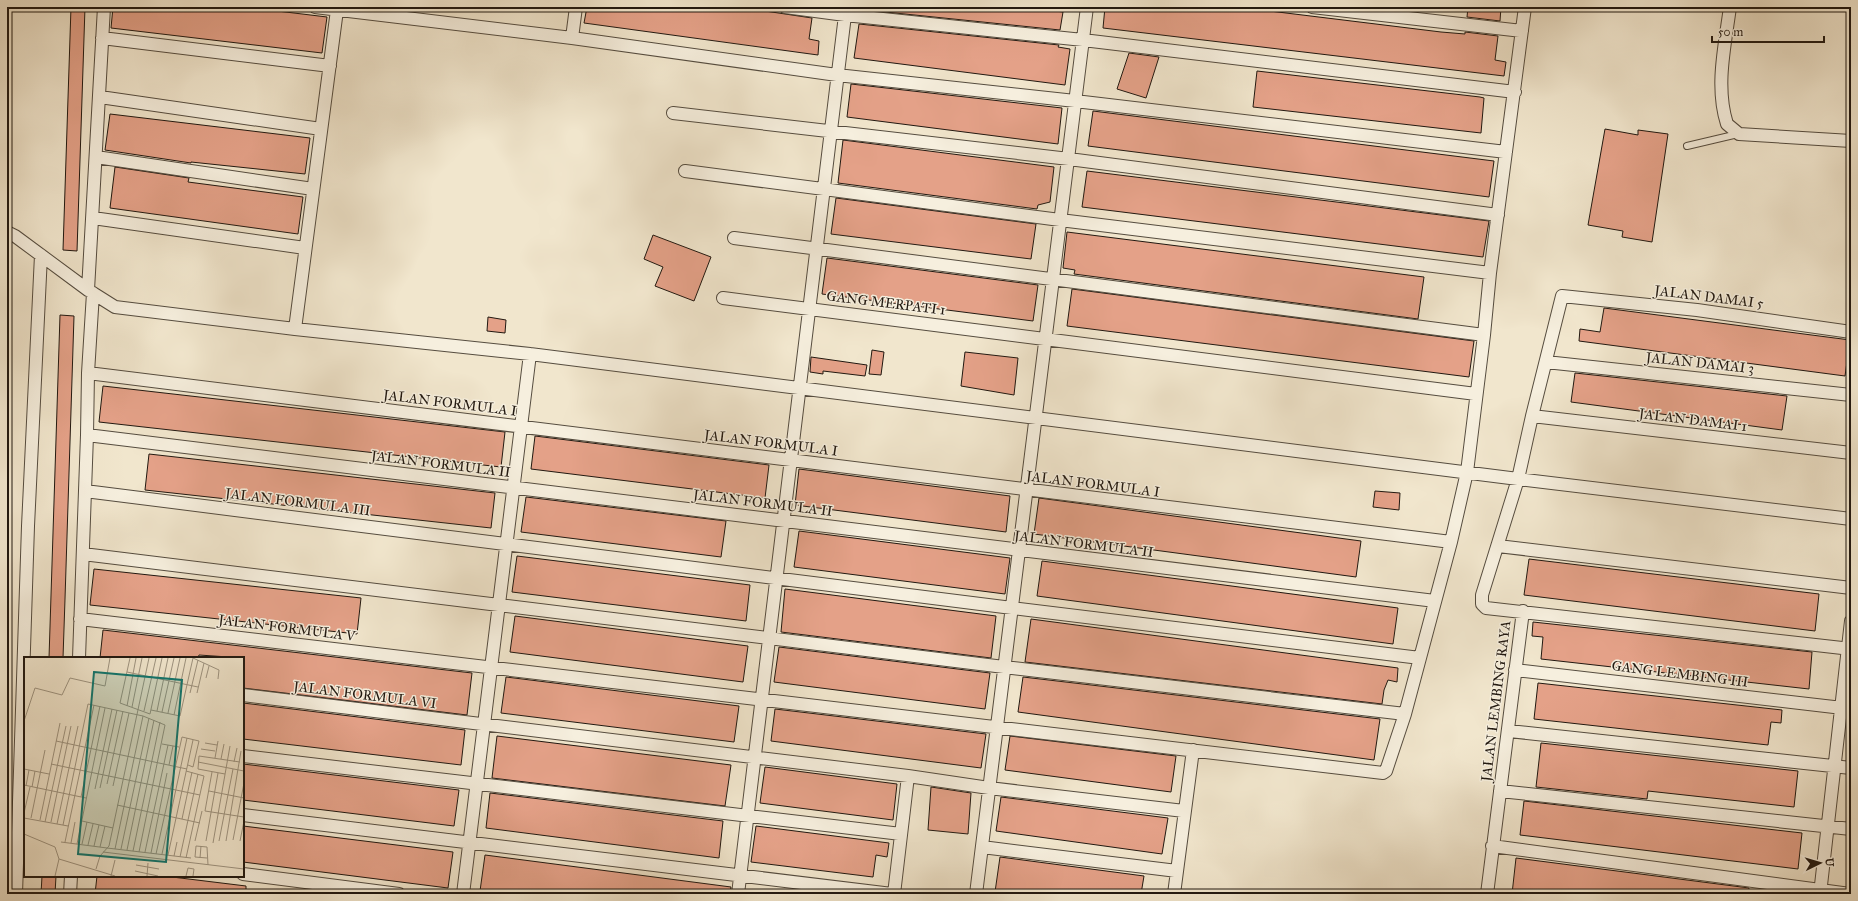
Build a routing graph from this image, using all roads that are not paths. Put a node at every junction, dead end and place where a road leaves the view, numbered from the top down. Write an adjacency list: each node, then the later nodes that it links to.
1 (104, 7): 12 (street)
2 (315, 7): 9 (street)
3 (576, 7): 13 (street)
4 (785, 7): 10 (street)
5 (1087, 7): 14 (street)
6 (1312, 7): 11 (street)
7 (1525, 7): 11 (street)
8 (1730, 7): 23 (street)
9 (337, 10): 13 (street); 15 (street)
10 (846, 11): 14 (street); 16 (street)
11 (1522, 31): 17 (street)
12 (102, 38): 15 (street); 18 (street)
13 (572, 38): 16 (street)
14 (1083, 40): 17 (street); 19 (street)
15 (330, 66): 21 (street)
16 (837, 75): 19 (street); 22 (street)
17 (1515, 92): 26 (street)
18 (100, 97): 21 (street); 27 (street)
19 (1075, 101): 26 (street); 28 (street)
20 (673, 113): 22 (street)
21 (321, 129): 30 (street)
22 (831, 133): 28 (street); 31 (street)
23 (1739, 134): 24 (street); 25 (lane)
24 (1851, 140)
25 (1687, 146)
26 (1506, 152): 32 (street)
27 (96, 157): 30 (street); 33 (street)
28 (1069, 159): 32 (street); 34 (street)
29 (685, 172): 31 (street)
30 (313, 189): 37 (street)
31 (824, 189): 34 (street); 38 (street)
32 (1498, 215): 40 (street)
33 (93, 218): 37 (street); 42 (street)
34 (1060, 220): 40 (street); 41 (street)
35 (7, 232): 39 (street)
36 (734, 238): 38 (street)
37 (305, 248): 46 (street)
38 (817, 248): 41 (street); 45 (street)
39 (41, 255): 42 (street); 119 (street)
40 (1490, 273): 48 (street)
41 (1053, 279): 48 (street); 49 (street)
42 (90, 292): 46 (street); 52 (street)
43 (1562, 296): 47 (street, JALAN DAMAI 5); 51 (street, JALAN LEMBING RAYA)
44 (724, 298): 45 (street, GANG MERPATI 1)
45 (810, 308): 49 (street, GANG MERPATI 1); 53 (street)
46 (295, 329): 50 (street)
47 (1851, 332)
48 (1484, 335): 54 (street)
49 (1045, 339): 54 (street, GANG MERPATI 1); 57 (street)
50 (530, 354): 53 (street); 58 (street)
51 (1546, 362): 55 (street, JALAN DAMAI 3); 56 (street, JALAN LEMBING RAYA)
52 (88, 373): 58 (street, JALAN FORMULA I); 59 (street)
53 (800, 388): 57 (street); 61 (street)
54 (1476, 394): 62 (street)
55 (1851, 395)
56 (1532, 416): 60 (street, JALAN DAMAI 1); 63 (street, JALAN LEMBING RAYA)
57 (1035, 418): 62 (street); 66 (street)
58 (521, 427): 61 (street, JALAN FORMULA I); 64 (street)
59 (87, 435): 64 (street, JALAN FORMULA II); 65 (street)
60 (1851, 453)
61 (791, 460): 66 (street, JALAN FORMULA I); 68 (street)
62 (1467, 472): 63 (street); 69 (street)
63 (1518, 479): 67 (street); 71 (street, JALAN LEMBING RAYA)
64 (514, 488): 68 (street, JALAN FORMULA II); 70 (street)
65 (85, 491): 70 (street, JALAN FORMULA III); 73 (street)
66 (1026, 491): 69 (street, JALAN FORMULA I); 72 (street)
67 (1851, 519)
68 (784, 521): 72 (street, JALAN FORMULA II); 74 (street)
69 (1451, 542): 76 (street)
70 (507, 544): 74 (street, JALAN FORMULA III); 77 (street)
71 (1498, 546): 75 (street); 79 (street, JALAN LEMBING RAYA)
72 (1019, 551): 76 (street, JALAN FORMULA II); 78 (street)
73 (83, 554): 77 (street); 80 (street)
74 (777, 577): 78 (street, JALAN FORMULA III); 82 (street)
75 (1851, 588)
76 (1435, 601): 85 (street)
77 (499, 604): 82 (street); 86 (street)
78 (1012, 608): 85 (street, JALAN FORMULA III); 87 (street)
79 (1523, 611): 83 (street); 88 (street, JALAN LEMBING RAYA)
80 (80, 619): 84 (street); 86 (street, JALAN FORMULA V)
81 (1851, 621): 83 (street)
82 (770, 637): 87 (street); 90 (street)
83 (1849, 649): 91 (street)
84 (79, 657)
85 (1420, 658): 92 (street)
86 (491, 667): 90 (street, JALAN FORMULA V); 93 (street)
87 (1004, 667): 92 (street); 94 (street)
88 (1515, 670): 91 (street, GANG LEMBING III); 95 (street, JALAN LEMBING RAYA)
89 (244, 695): 93 (street, JALAN FORMULA VI)
90 (762, 699): 94 (street, JALAN FORMULA V); 98 (street)
91 (1846, 709): 99 (street)
92 (1405, 714): 96 (street, JALAN FORMULA V)
93 (484, 724): 98 (street, JALAN FORMULA VI); 102 (street)
94 (997, 728): 96 (street, JALAN FORMULA V); 103 (street)
95 (1509, 731): 99 (street); 104 (street, JALAN LEMBING RAYA)
96 (1192, 750): 105 (street)
97 (244, 756): 102 (street)
98 (755, 758): 101 (street, JALAN FORMULA VI); 107 (street)
99 (1834, 766): 100 (street); 108 (street)
100 (1851, 768)
101 (908, 776): 103 (street, JALAN FORMULA VI); 110 (street)
102 (477, 784): 107 (street); 111 (street)
103 (989, 788): 105 (street, JALAN FORMULA VI); 113 (street)
104 (1500, 791): 108 (street); 112 (street, JALAN LEMBING RAYA)
105 (1184, 811): 114 (street)
106 (244, 815): 111 (street)
107 (748, 816): 110 (street); 116 (street)
108 (1828, 826): 109 (street); 118 (street)
109 (1851, 829)
110 (902, 834): 124 (street)
111 (470, 843): 116 (street); 122 (street)
112 (1492, 846): 118 (street); 127 (street, JALAN LEMBING RAYA)
113 (982, 847): 114 (street); 125 (street)
114 (1177, 872): 126 (street)
115 (244, 874): 121 (street)
116 (740, 876): 123 (street); 124 (street)
117 (70, 877): 120 (street)
118 (1820, 892): 128 (street)
119 (16, 894)
120 (70, 894)
121 (399, 894)
122 (463, 894)
123 (738, 894)
124 (893, 894)
125 (976, 894)
126 (1174, 894)
127 (1487, 894)
128 (1850, 894)

